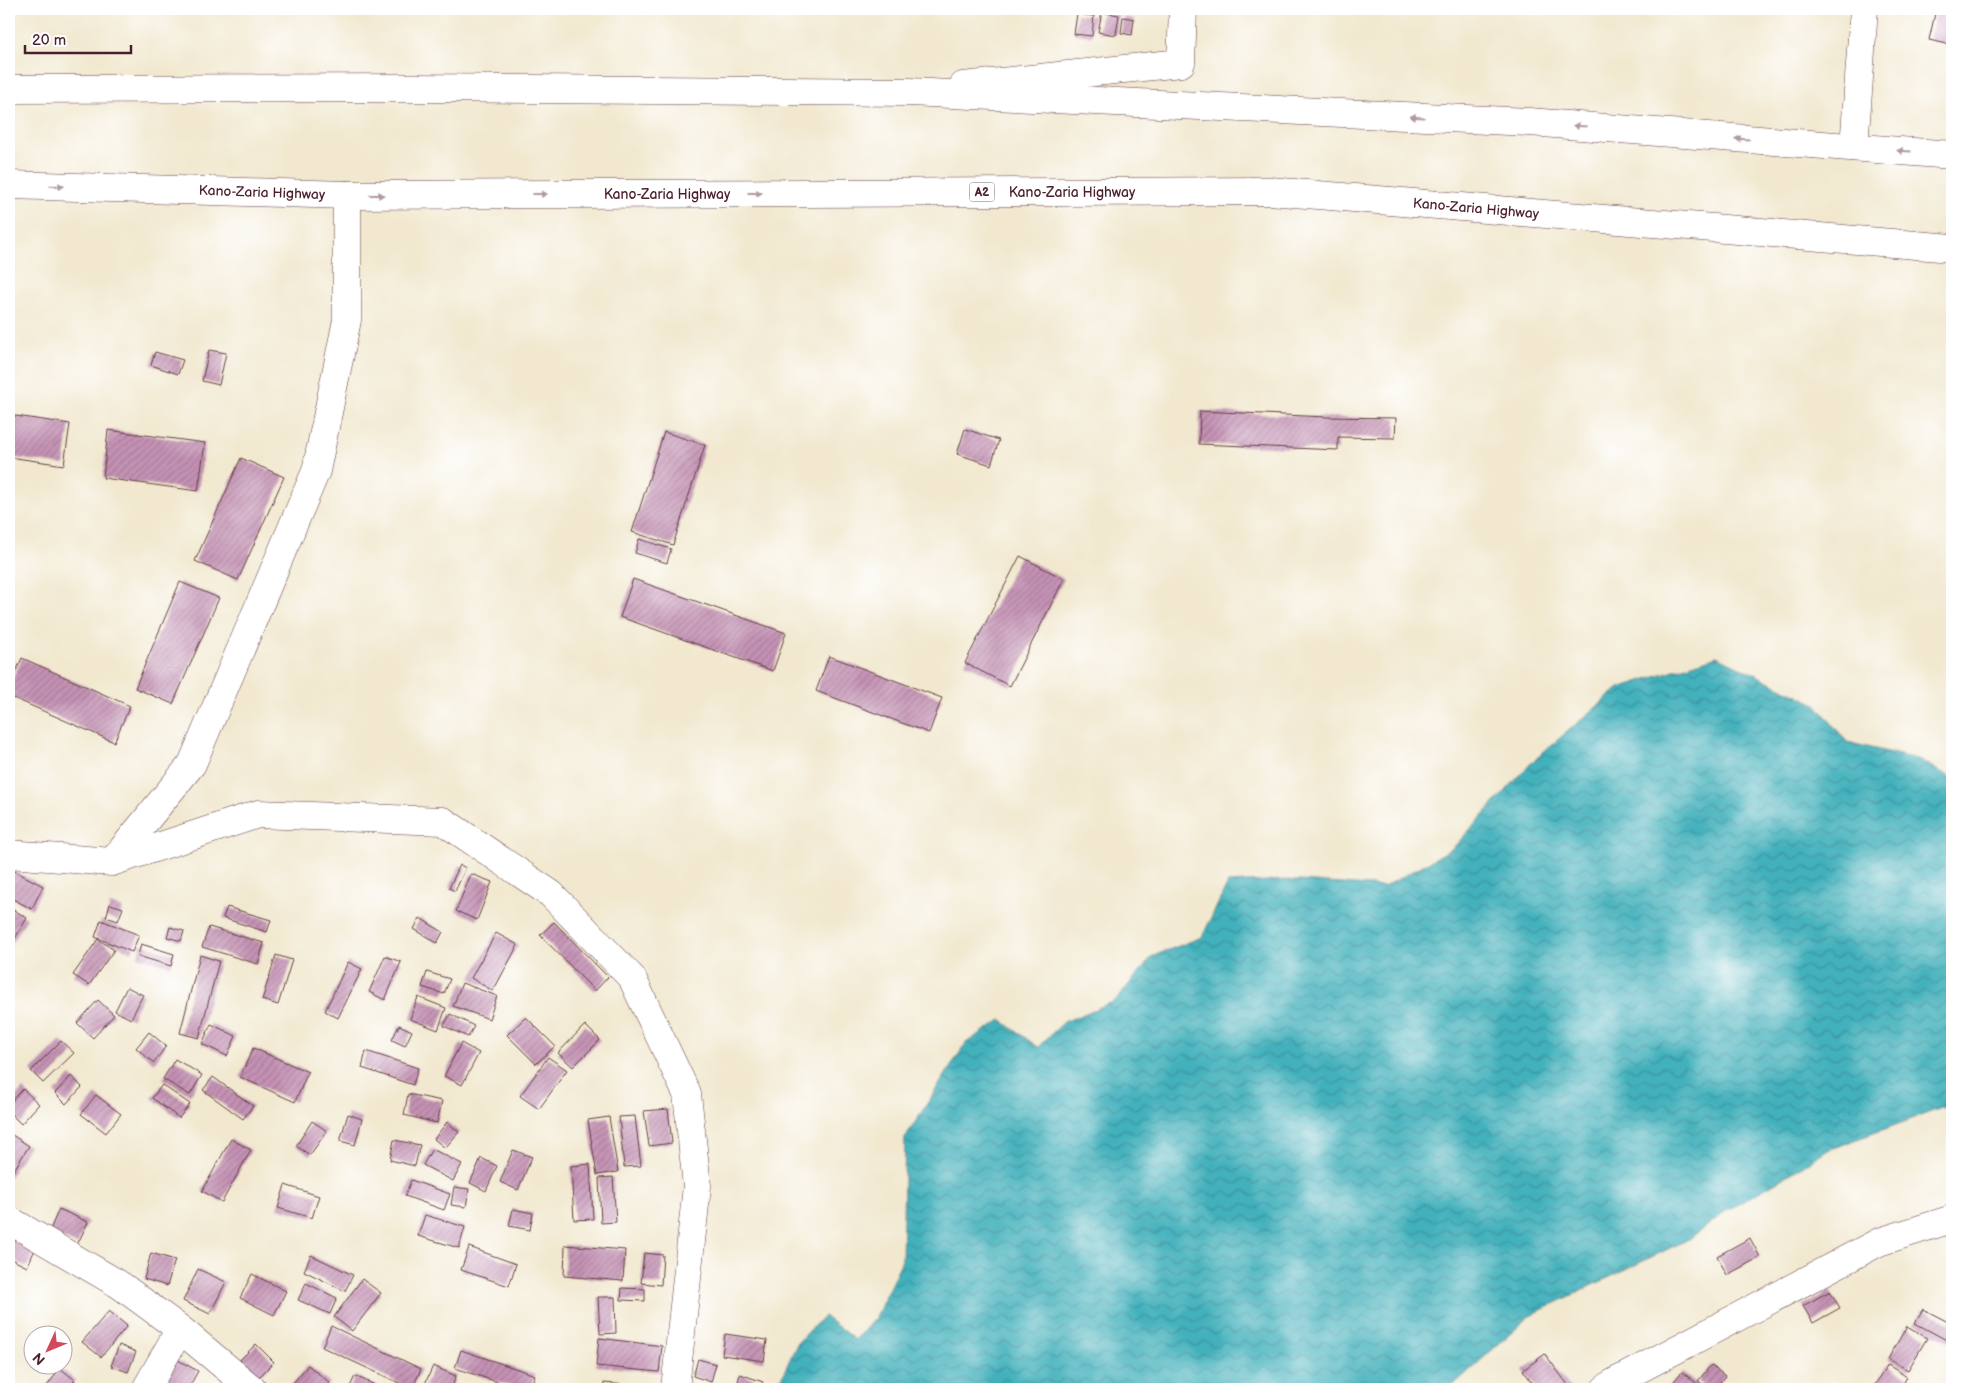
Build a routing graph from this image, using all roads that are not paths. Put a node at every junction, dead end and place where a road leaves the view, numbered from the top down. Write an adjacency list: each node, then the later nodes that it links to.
1 (1183, 9): 4 (main road)
2 (1864, 9): 5 (main road)
3 (9, 89): 4 (main road)
4 (909, 92): 5 (main road, one-way to 4)
5 (1854, 147): 6 (main road, one-way to 5)
6 (1952, 155)
7 (9, 184): 8 (main road, Kano-Zaria Highway / A2, one-way to 8)
8 (347, 195): 9 (main road, Kano-Zaria Highway / A2, one-way to 9); 11 (main road)
9 (1952, 248)
10 (9, 854): 11 (main road)
11 (112, 862): 17 (main road)
12 (1952, 1219): 18 (main road)
13 (9, 1220): 14 (main road)
14 (180, 1328): 15 (main road); 16 (main road)
15 (146, 1389)
16 (252, 1389)
17 (675, 1389)
18 (1605, 1389)

